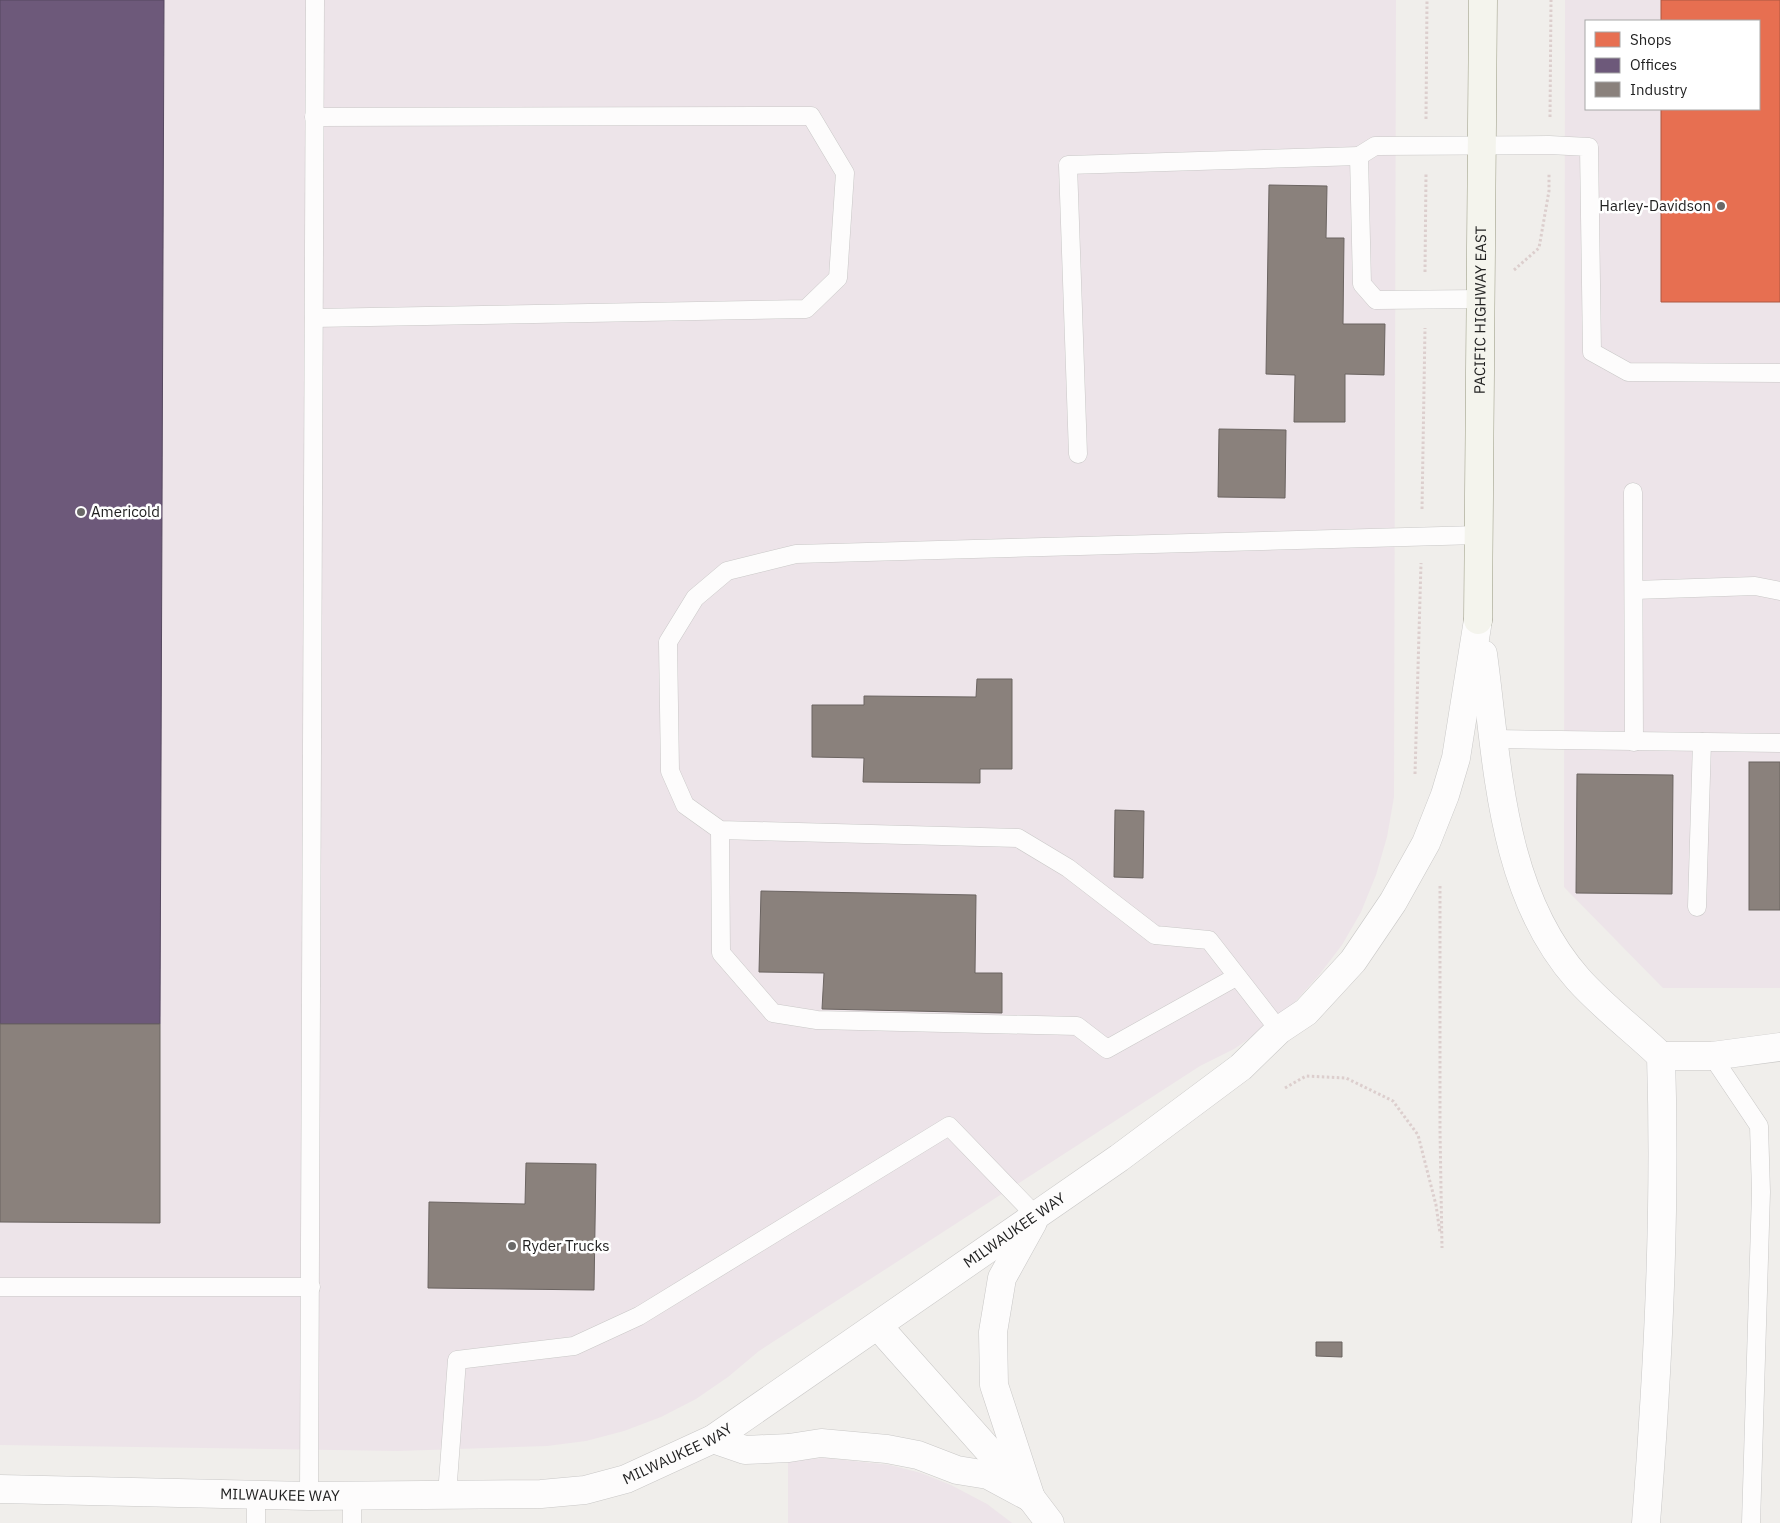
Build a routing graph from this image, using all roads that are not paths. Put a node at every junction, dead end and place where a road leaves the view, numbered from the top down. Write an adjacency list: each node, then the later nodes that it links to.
1 (315, 0): 3 (lane)
2 (1483, 0): 4 (main road, PACIFIC HIGHWAY EAST)
3 (314, 117): 7 (lane); 7 (lane)
4 (1482, 145): 5 (lane); 6 (main road, PACIFIC HIGHWAY EAST); 8 (lane)
5 (1359, 156): 6 (lane); 9 (lane)
6 (1481, 299): 11 (main road, PACIFIC HIGHWAY EAST)
7 (314, 318): 28 (lane)
8 (1780, 373)
9 (1078, 454)
10 (1633, 492): 12 (lane)
11 (1478, 535): 14 (main road, PACIFIC HIGHWAY EAST); 19 (lane)
12 (1634, 590): 13 (lane); 16 (lane)
13 (1780, 591)
14 (1478, 620): 15 (street); 22 (street, MILWAUKEE WAY)
15 (1495, 739): 16 (lane); 24 (street)
16 (1634, 742): 17 (lane)
17 (1702, 742): 18 (lane); 20 (lane)
18 (1780, 743)
19 (720, 830): 21 (lane); 21 (lane)
20 (1697, 907)
21 (1236, 977): 22 (lane)
22 (1279, 1030): 26 (street, MILWAUKEE WAY)
23 (1780, 1047): 25 (street)
24 (1661, 1056): 25 (street); 40 (street)
25 (1712, 1056): 41 (lane)
26 (1036, 1216): 29 (street, MILWAUKEE WAY); 33 (lane); 36 (street)
27 (0, 1287): 28 (lane)
28 (311, 1287): 34 (lane)
29 (878, 1326): 30 (street, MILWAUKEE WAY); 36 (street)
30 (713, 1439): 33 (street, MILWAUKEE WAY); 36 (street)
31 (0, 1489): 32 (street, MILWAUKEE WAY)
32 (256, 1495): 34 (street, MILWAUKEE WAY); 37 (lane)
33 (447, 1495): 35 (street, MILWAUKEE WAY)
34 (309, 1496): 35 (street, MILWAUKEE WAY)
35 (352, 1496): 38 (lane)
36 (1031, 1498): 39 (street)
37 (256, 1523)
38 (352, 1523)
39 (1050, 1523)
40 (1646, 1523)
41 (1751, 1523)

